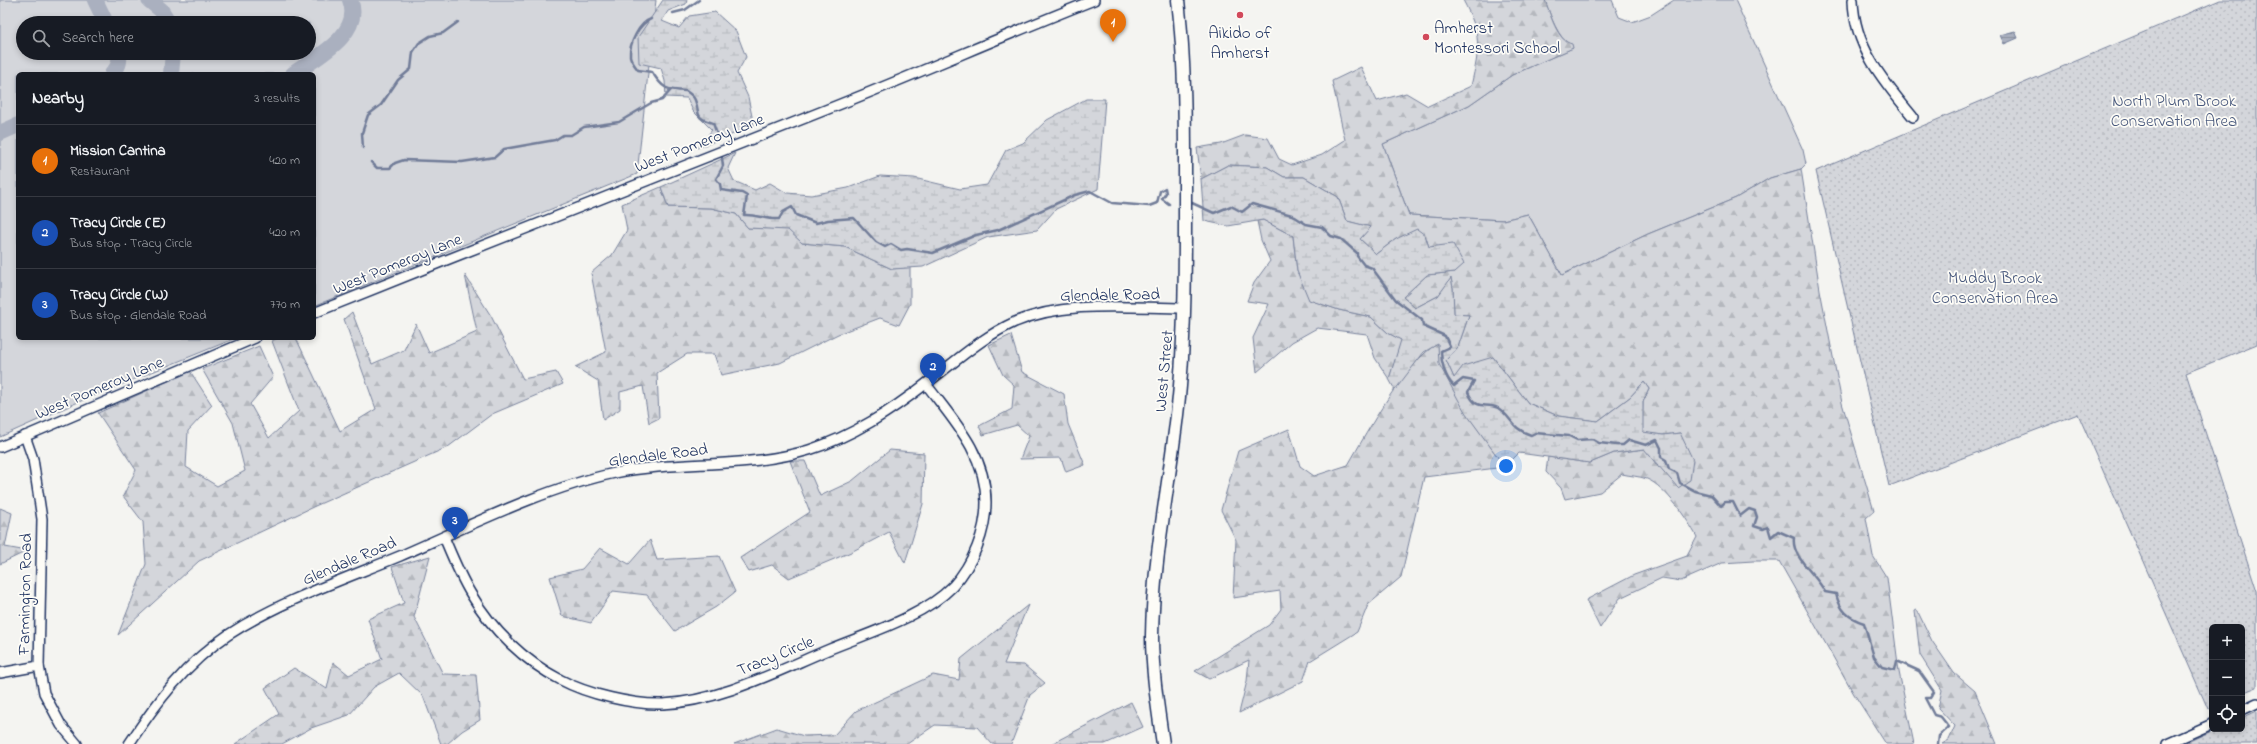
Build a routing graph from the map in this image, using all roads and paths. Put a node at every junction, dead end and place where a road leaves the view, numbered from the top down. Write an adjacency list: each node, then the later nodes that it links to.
1 (1094, 0): 6 (street, West Pomeroy Lane)
2 (1178, 0): 5 (main road, West Street)
3 (1853, 0): 4 (street)
4 (1912, 117)
5 (1184, 308): 8 (street, Glendale Road); 19 (main road, West Street)
6 (316, 312)
7 (250, 340): 9 (street, West Pomeroy Lane)
8 (926, 384): 11 (street, Glendale Road); 11 (street, Tracy Circle)
9 (25, 436): 10 (street, West Pomeroy Lane); 12 (street, Farmington Road)
10 (0, 447)
11 (444, 537): 18 (street, Glendale Road)
12 (39, 666): 13 (street); 17 (street, Farmington Road)
13 (0, 673)
14 (2257, 703): 15 (street)
15 (2245, 709)
16 (2209, 725): 20 (street)
17 (78, 744)
18 (128, 744)
19 (1163, 744)
20 (2167, 744)

